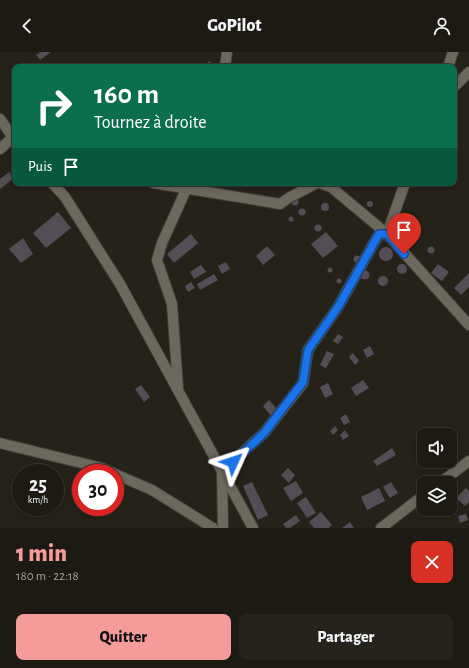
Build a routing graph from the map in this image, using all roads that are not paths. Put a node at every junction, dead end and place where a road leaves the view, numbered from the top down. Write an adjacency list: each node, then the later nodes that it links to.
1 (225, 52): 3 (street)
2 (453, 52): 4 (street)
3 (224, 64)
4 (449, 64)
5 (469, 72): 6 (street)
6 (457, 84)
7 (0, 119): 8 (street)
8 (12, 136)
9 (12, 140): 10 (street)
10 (0, 149)
11 (55, 186): 18 (street)
12 (188, 186): 13 (street); 18 (street)
13 (312, 186)
14 (328, 186): 16 (street)
15 (404, 186): 16 (street)
16 (387, 234): 17 (street); 22 (street)
17 (469, 325)
18 (181, 398): 22 (street)
19 (0, 443): 21 (street)
20 (469, 461): 23 (street)
21 (86, 464)
22 (222, 471): 27 (street); 28 (street)
23 (449, 476)
24 (124, 477): 26 (street)
25 (417, 500): 29 (street)
26 (213, 528)
27 (223, 528)
28 (253, 528)
29 (380, 528)

